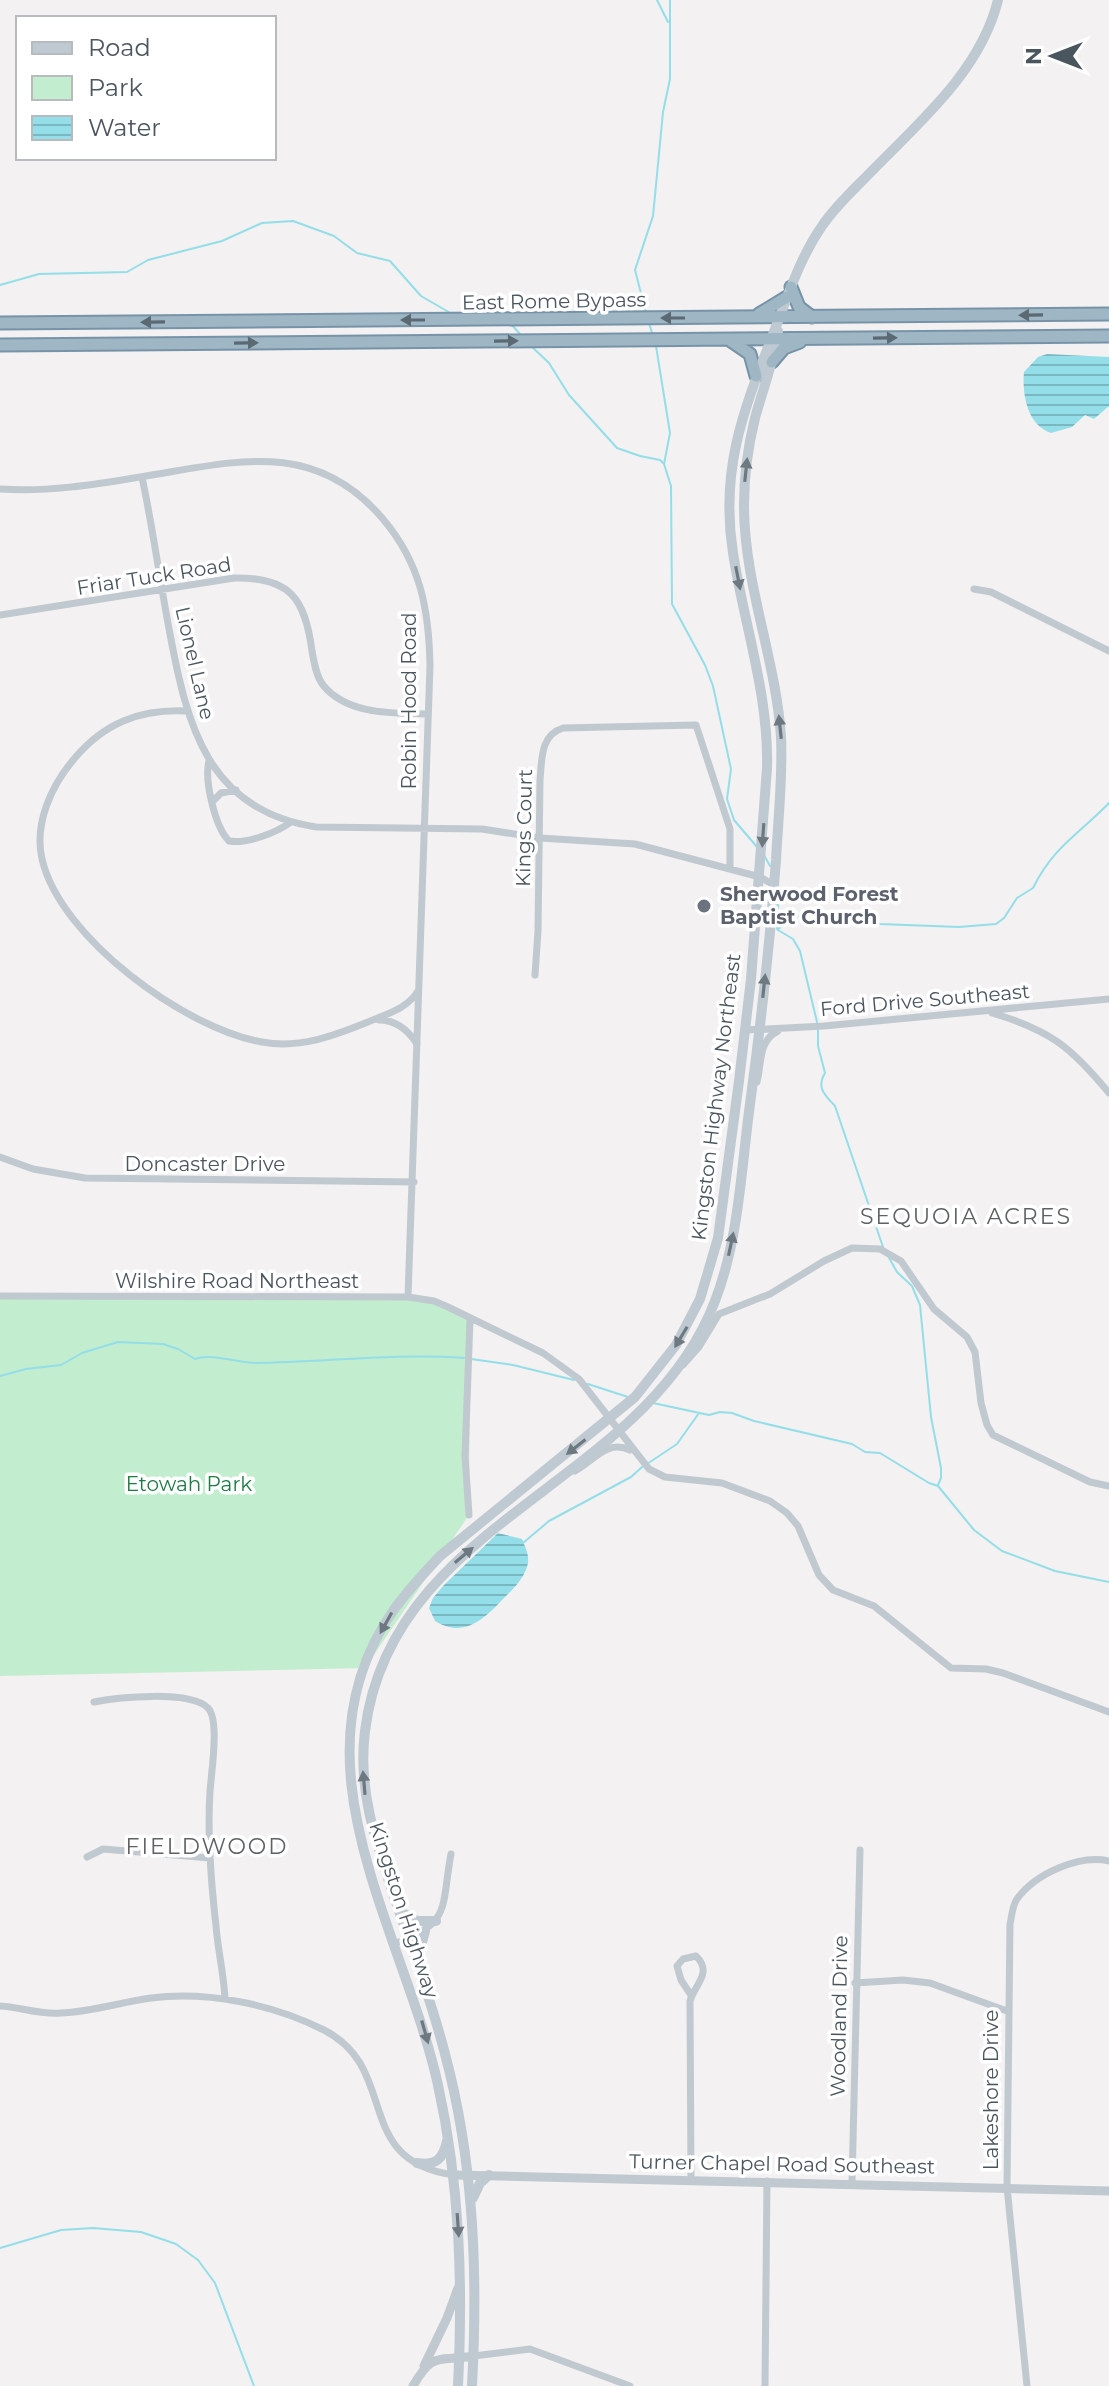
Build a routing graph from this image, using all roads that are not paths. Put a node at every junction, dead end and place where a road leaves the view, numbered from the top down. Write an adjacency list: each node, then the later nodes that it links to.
1 (998, 0): 2 (main road, Kingston Highway Northeast)
2 (789, 292): 4 (highway); 5 (main road, Kingston Highway Northeast); 6 (highway)
3 (1109, 314): 6 (highway, East Rome Bypass, one-way to 6)
4 (751, 317): 5 (highway, East Rome Bypass); 7 (highway, East Rome Bypass, one-way to 7)
5 (779, 317): 6 (highway, East Rome Bypass); 10 (main road, Kingston Highway Northeast)
6 (812, 317)
7 (0, 323)
8 (1109, 336): 11 (highway, East Rome Bypass, one-way to 8)
9 (727, 339): 10 (highway, East Rome Bypass); 12 (highway, East Rome Bypass, one-way to 9); 14 (highway)
10 (774, 339): 11 (highway, East Rome Bypass); 13 (main road, Kingston Highway); 14 (main road, Kingston Highway Northeast)
11 (807, 339): 13 (highway)
12 (0, 345)
13 (772, 362): 31 (main road, Kingston Highway, one-way to 13)
14 (756, 376): 30 (main road, Kingston Highway Northeast, one-way to 30)
15 (142, 477): 16 (street, Robin Hood Road); 18 (street, Lionel Lane); 22 (street, Robin Hood Road)
16 (0, 489)
17 (974, 589): 20 (street)
18 (162, 590): 19 (street, Friar Tuck Road); 21 (street, Lionel Lane); 22 (street, Friar Tuck Road)
19 (1, 616)
20 (1109, 651)
21 (186, 711): 23 (street, Lionel Lane); 36 (street)
22 (427, 714): 27 (street, Robin Hood Road)
23 (209, 761): 24 (street, Lionel Lane); 25 (street)
24 (236, 790): 25 (street); 26 (street, Lionel Lane)
25 (213, 801): 26 (street)
26 (291, 822): 27 (street, Lionel Lane)
27 (424, 828): 28 (street, Lionel Lane); 33 (street, Robin Hood Road)
28 (540, 838): 29 (street, Lionel Lane); 29 (street, Kings Court); 32 (street, Kings Court)
29 (730, 869): 30 (street, Lionel Lane)
30 (760, 877): 31 (street, Lionel Lane); 38 (main road, Kingston Highway Northeast)
31 (774, 885): 39 (main road, Kingston Highway, one-way to 31)
32 (535, 975)
33 (419, 989): 36 (street); 40 (street, Robin Hood Road)
34 (1109, 999): 35 (street, Ford Drive Southeast)
35 (986, 1011): 37 (street, Ford Drive Southeast); 41 (street)
36 (372, 1020): 40 (street)
37 (784, 1028): 39 (street, Ford Drive Southeast); 42 (street)
38 (745, 1030): 39 (street, Ford Drive Southeast); 51 (main road, Kingston Highway Northeast, one-way to 51)
39 (760, 1030): 42 (main road, Kingston Highway)
40 (418, 1046): 44 (street, Robin Hood Road)
41 (1109, 1093)
42 (748, 1115): 45 (main road, Kingston Highway, one-way to 42)
43 (0, 1157): 44 (street, Doncaster Drive)
44 (414, 1182): 47 (street, Robin Hood Road)
45 (719, 1289): 48 (street); 50 (main road, Kingston Highway)
46 (0, 1296): 47 (street, Wilshire Road Northeast)
47 (408, 1297): 49 (street, Wilshire Road Northeast)
48 (734, 1308): 50 (street); 56 (street)
49 (470, 1319): 52 (street, Wilshire Road Northeast); 57 (street)
50 (671, 1379): 53 (main road, Kingston Highway)
51 (635, 1397): 52 (main road, Kingston Highway)
52 (610, 1419): 53 (street, Wilshire Road Northeast); 69 (main road, Kingston Highway, one-way to 69)
53 (618, 1432): 54 (street, Wilshire Road Northeast); 55 (main road, Kingston Highway)
54 (635, 1453): 55 (street); 59 (street, Wilshire Road Northeast)
55 (549, 1486): 65 (main road, Kingston Highway, one-way to 55)
56 (1109, 1486)
57 (469, 1515)
58 (94, 1702): 63 (street)
59 (1109, 1712)
60 (860, 1850): 71 (street, Woodland Drive)
61 (451, 1854): 66 (street)
62 (87, 1857): 63 (street)
63 (210, 1858): 73 (street)
64 (1109, 1861): 75 (street, Lakeshore Drive)
65 (399, 1911): 66 (main road); 68 (main road, Kingston Highway)
66 (436, 1921): 67 (street)
67 (425, 1931): 68 (street); 70 (main road)
68 (409, 1939): 69 (street); 70 (main road, Kingston Highway)
69 (396, 1943): 76 (main road, Kingston Highway, one-way to 76)
70 (417, 1963): 78 (main road, Kingston Highway)
71 (855, 1983): 75 (street); 83 (street, Woodland Drive)
72 (691, 1995): 72 (street); 81 (street)
73 (225, 1999): 74 (street); 77 (street)
74 (0, 2006)
75 (1007, 2011): 84 (street, Lakeshore Drive)
76 (448, 2135): 77 (main road); 79 (main road, Kingston Highway)
77 (417, 2163): 79 (street)
78 (468, 2174): 79 (street, Turner Chapel Road Southeast); 80 (street, Turner Chapel Road Southeast); 86 (main road, Kingston Highway)
79 (454, 2175): 87 (main road, Kingston Highway, one-way to 87)
80 (489, 2175): 81 (street, Turner Chapel Road Southeast); 86 (main road)
81 (691, 2179): 82 (street, Turner Chapel Road Southeast)
82 (767, 2181): 83 (street, Turner Chapel Road Southeast); 95 (street)
83 (852, 2183): 84 (street, Turner Chapel Road Southeast)
84 (1007, 2187): 85 (street, Turner Chapel Road Southeast); 96 (street, Lakeshore Drive)
85 (1109, 2191)
86 (471, 2204): 88 (main road)
87 (460, 2277): 89 (main road, Kingston Highway); 90 (street)
88 (474, 2356): 89 (street); 93 (main road); 94 (street)
89 (459, 2358): 90 (street); 92 (main road, Kingston Highway)
90 (424, 2366): 91 (street)
91 (413, 2386)
92 (458, 2386)
93 (472, 2386)
94 (630, 2386)
95 (765, 2386)
96 (1027, 2386)

